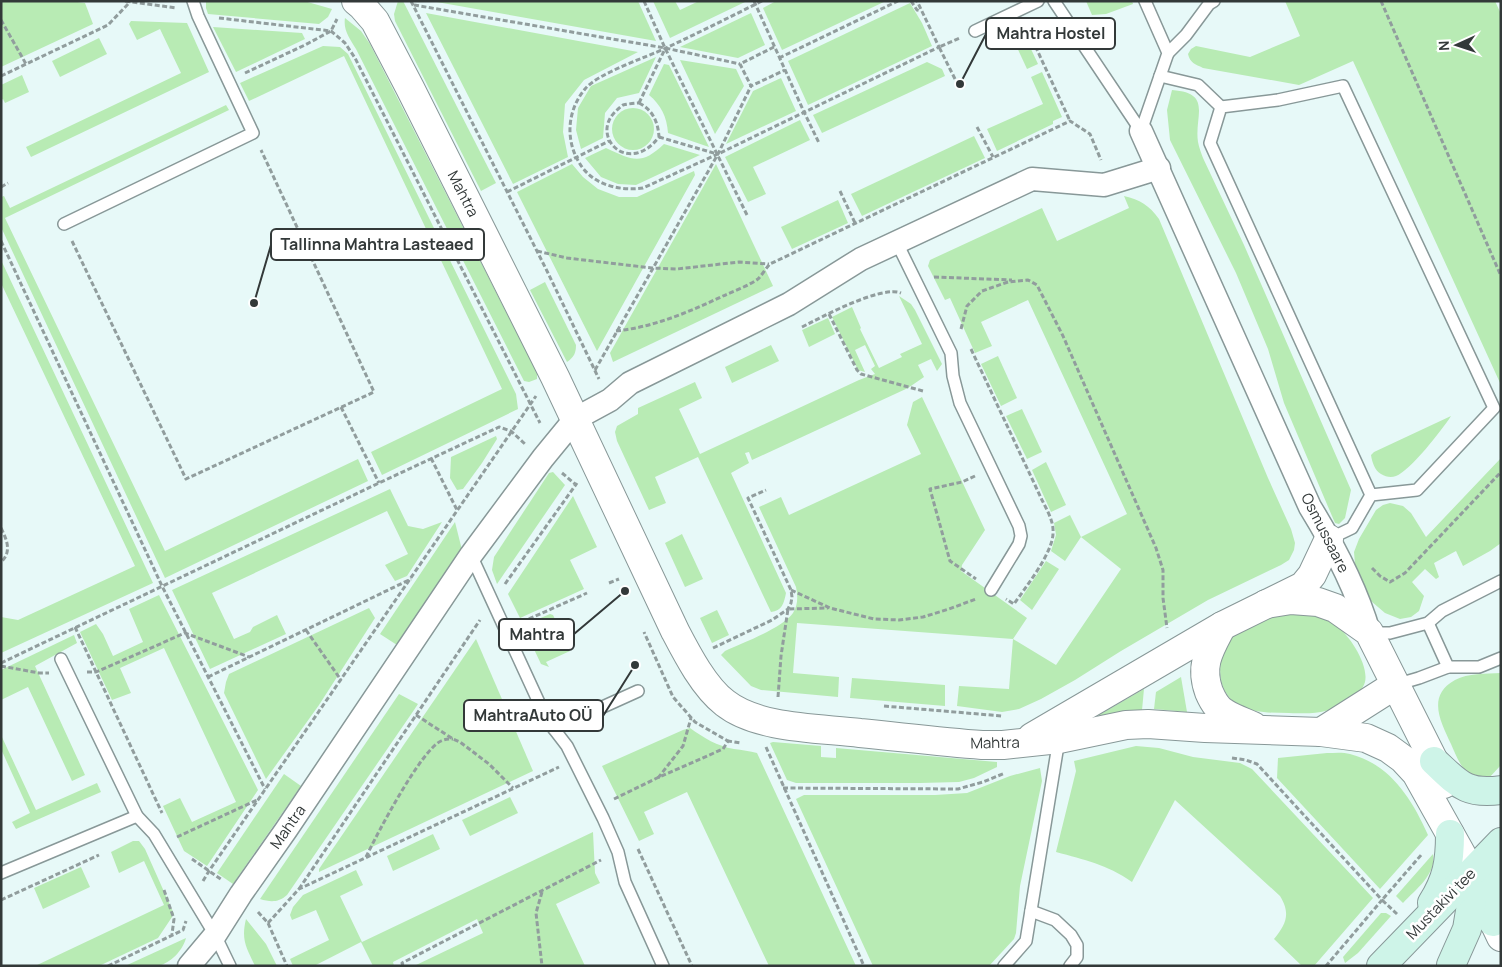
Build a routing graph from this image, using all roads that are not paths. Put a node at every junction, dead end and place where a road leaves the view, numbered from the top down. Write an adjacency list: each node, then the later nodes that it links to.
1 (193, 1): 13 (lane)
2 (1038, 1): 7 (lane)
3 (1054, 1): 11 (lane)
4 (1145, 1): 8 (lane)
5 (1214, 1): 8 (lane)
6 (356, 5): 15 (street, Mahtra)
7 (975, 31)
8 (1168, 53): 9 (lane)
9 (1160, 76): 10 (lane); 11 (lane)
10 (1221, 107): 16 (lane); 16 (lane)
11 (1141, 131): 12 (street, Osmussaare)
12 (1159, 168): 14 (street); 17 (street, Osmussaare)
13 (64, 224)
14 (897, 243): 15 (street); 20 (lane)
15 (575, 418): 18 (street, Mahtra); 34 (street, Mahtra)
16 (1371, 495): 17 (lane)
17 (1330, 539): 21 (street); 24 (street, Osmussaare)
18 (471, 555): 30 (lane); 46 (street, Mahtra)
19 (1501, 581): 22 (lane)
20 (991, 590)
21 (1266, 604): 23 (street); 24 (street)
22 (1428, 623): 24 (lane); 27 (lane)
23 (1222, 626): 31 (street); 34 (street)
24 (1369, 632): 28 (street, Osmussaare)
25 (1501, 658): 27 (lane)
26 (61, 659): 37 (lane)
27 (1448, 667): 28 (lane)
28 (1395, 685): 32 (street); 35 (street, Osmussaare)
29 (638, 691): 30 (lane)
30 (554, 729): 50 (lane)
31 (1262, 730): 32 (street); 33 (street, Mahtra)
32 (1321, 732): 38 (street)
33 (1059, 739): 34 (street, Mahtra); 43 (lane)
34 (1022, 743)
35 (1434, 761): 36 (main road); 42 (street, Osmussaare)
36 (1501, 790)
37 (137, 816): 41 (lane); 46 (lane)
38 (1450, 834): 42 (street); 45 (main road)
39 (1501, 842): 42 (main road, Mustakivi tee)
40 (1501, 852): 42 (main road)
41 (1, 873)
42 (1487, 883): 44 (street, Osmussaare); 45 (main road, Mustakivi tee); 47 (main road)
43 (1031, 911): 51 (lane); 52 (lane)
44 (1498, 925): 47 (main road)
45 (1415, 931): 53 (main road, Mustakivi tee)
46 (215, 934): 48 (street, Mahtra); 49 (lane)
47 (1450, 965)
48 (189, 966)
49 (230, 966)
50 (663, 966)
51 (1004, 966)
52 (1070, 966)
53 (1381, 966)

